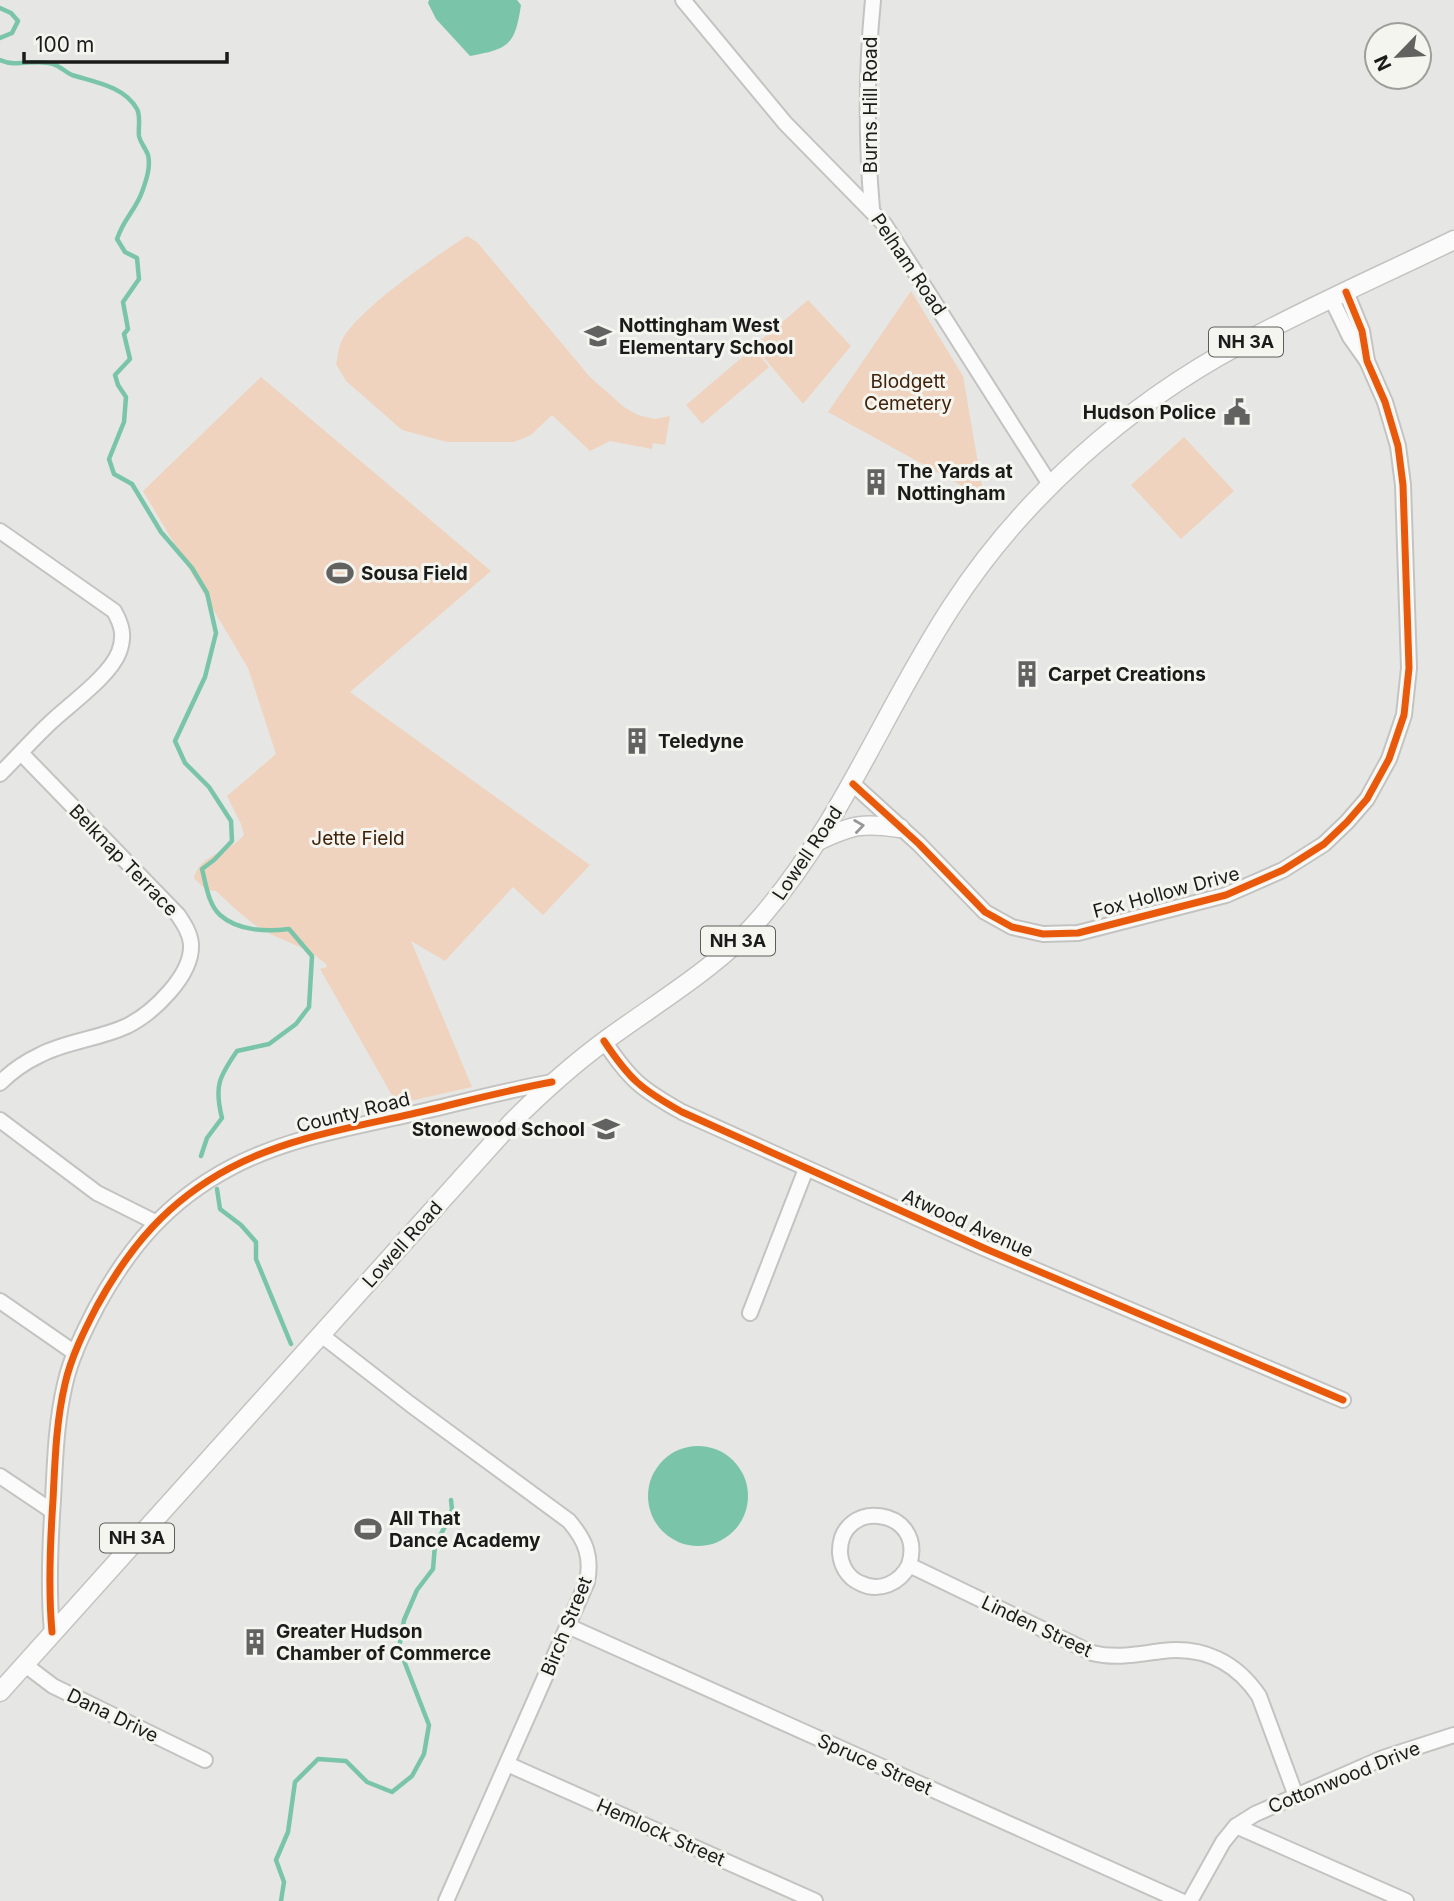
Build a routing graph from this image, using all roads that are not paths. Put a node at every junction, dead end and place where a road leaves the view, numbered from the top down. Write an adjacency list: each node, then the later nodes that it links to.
1 (683, 0): 3 (street, Pelham Road)
2 (873, 0): 3 (street, Burns Hill Road)
3 (872, 209): 6 (street, Pelham Road)
4 (1454, 240): 5 (main road, Lowell Road / NH 3A)
5 (1339, 296): 6 (main road, Lowell Road / NH 3A); 11 (street, Fox Hollow Drive)
6 (1051, 486): 10 (main road, Lowell Road / NH 3A)
7 (0, 531): 8 (street)
8 (21, 753): 9 (street); 15 (street, Belknap Terrace)
9 (0, 774)
10 (853, 783): 11 (street, Fox Hollow Drive); 12 (main road, Lowell Road / NH 3A)
11 (900, 828): 12 (main road, one-way to 11)
12 (820, 840): 13 (main road, Lowell Road / NH 3A)
13 (604, 1041): 14 (main road, Lowell Road / NH 3A); 17 (street, Atwood Avenue)
14 (552, 1082): 18 (street, County Road); 21 (main road, Lowell Road / NH 3A)
15 (0, 1083)
16 (0, 1120): 18 (street)
17 (806, 1169): 20 (street); 23 (street, Atwood Avenue)
18 (155, 1222): 22 (street, County Road)
19 (0, 1301): 22 (street)
20 (750, 1313)
21 (320, 1334): 27 (street, Birch Street); 28 (main road, Lowell Road / NH 3A)
22 (75, 1353): 25 (street, County Road)
23 (1343, 1401)
24 (0, 1476): 25 (street)
25 (52, 1511): 28 (street, County Road)
26 (909, 1565): 26 (street); 34 (street, Linden Street)
27 (568, 1626): 33 (street, Birch Street); 38 (street, Spruce Street)
28 (52, 1632): 29 (main road, Lowell Road / NH 3A)
29 (24, 1664): 30 (main road, Lowell Road / NH 3A); 32 (street, Dana Drive)
30 (0, 1692)
31 (1454, 1735): 34 (street, Cottonwood Drive)
32 (205, 1760)
33 (507, 1764): 36 (street, Birch Street); 37 (street, Hemlock Street)
34 (1296, 1796): 35 (street, Cottonwood Drive)
35 (1236, 1826): 39 (street); 40 (street)
36 (446, 1901)
37 (815, 1901)
38 (1181, 1901)
39 (1190, 1901)
40 (1406, 1901)

